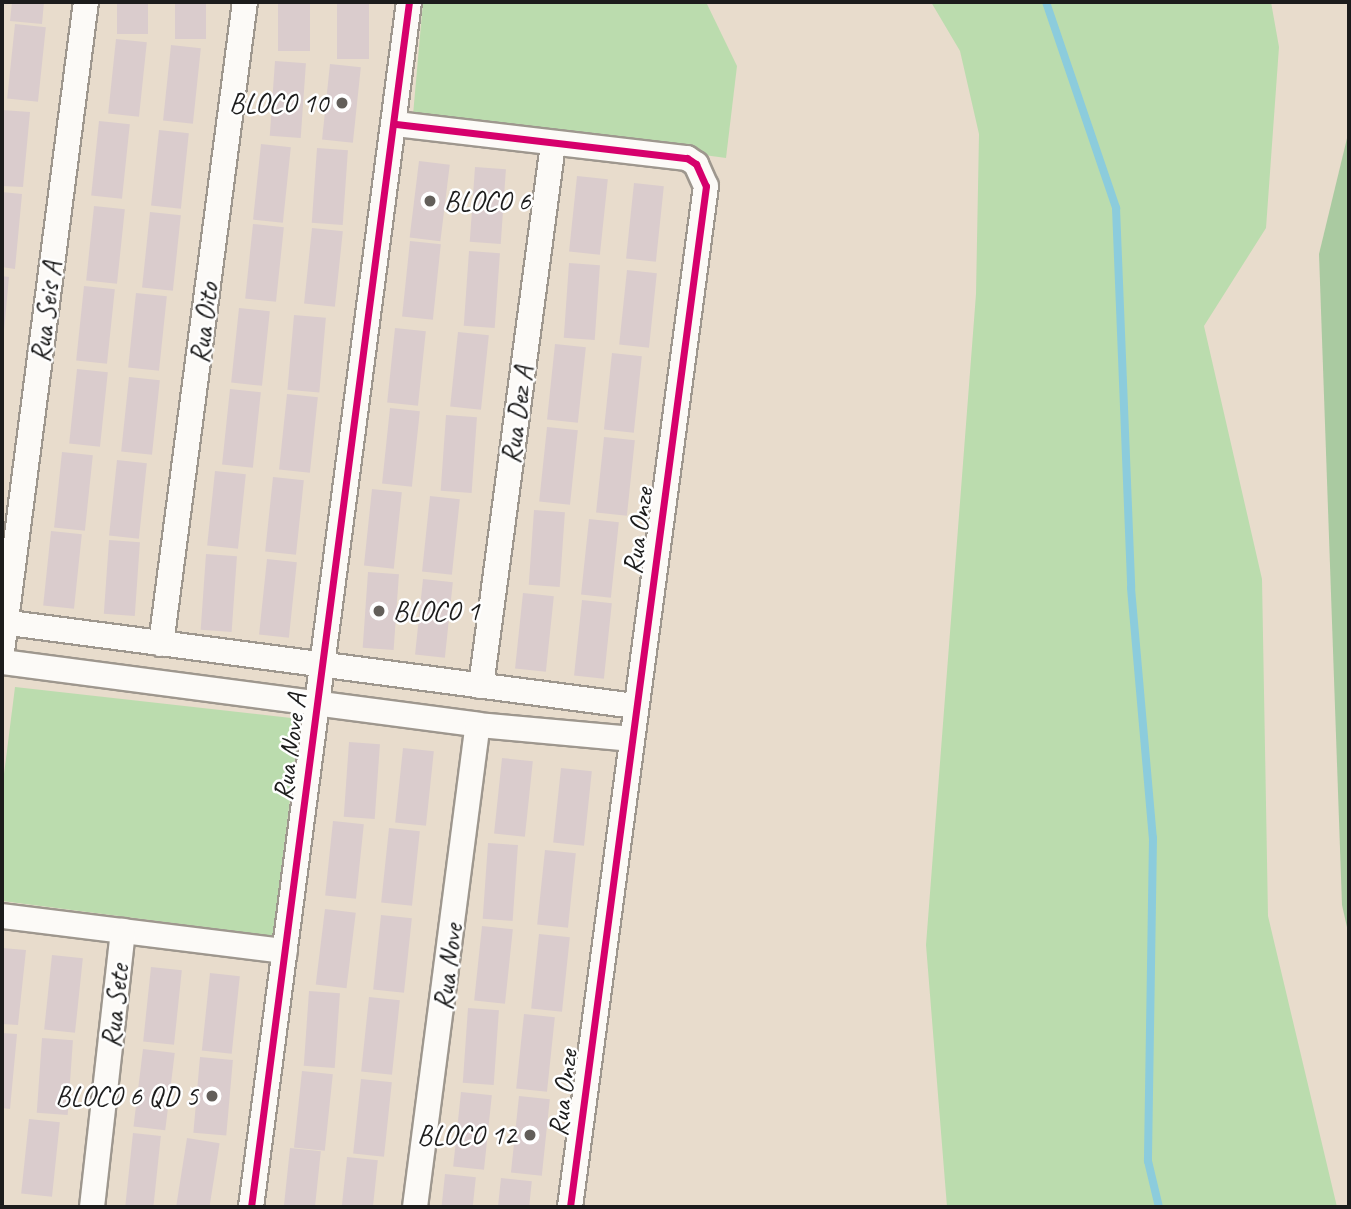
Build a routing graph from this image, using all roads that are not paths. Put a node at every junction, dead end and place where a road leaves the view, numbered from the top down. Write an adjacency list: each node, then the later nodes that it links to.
1 (86, 2): 6 (street, Rua Seis A)
2 (245, 2): 7 (street, Rua Oito)
3 (409, 2): 4 (street, Rua Nove A)
4 (396, 124): 5 (street, Rua Onze); 10 (street, Rua Nove A)
5 (553, 144): 11 (street, Rua Dez A); 13 (street, Rua Onze)
6 (4, 623): 7 (street); 8 (street, Rua Seis A)
7 (161, 644): 10 (street)
8 (2, 651)
9 (2, 662): 12 (street)
10 (324, 666): 11 (street); 12 (street, Rua Nove A)
11 (481, 686): 13 (street)
12 (316, 703): 14 (street); 18 (street, Rua Nove A)
13 (635, 706): 15 (street, Rua Onze)
14 (478, 725): 15 (street); 21 (street, Rua Nove)
15 (631, 739): 22 (street, Rua Onze)
16 (2, 916): 17 (street)
17 (123, 931): 18 (street); 19 (street, Rua Sete)
18 (285, 951): 20 (street, Rua Nove A)
19 (92, 1207)
20 (251, 1207)
21 (415, 1207)
22 (570, 1207)

